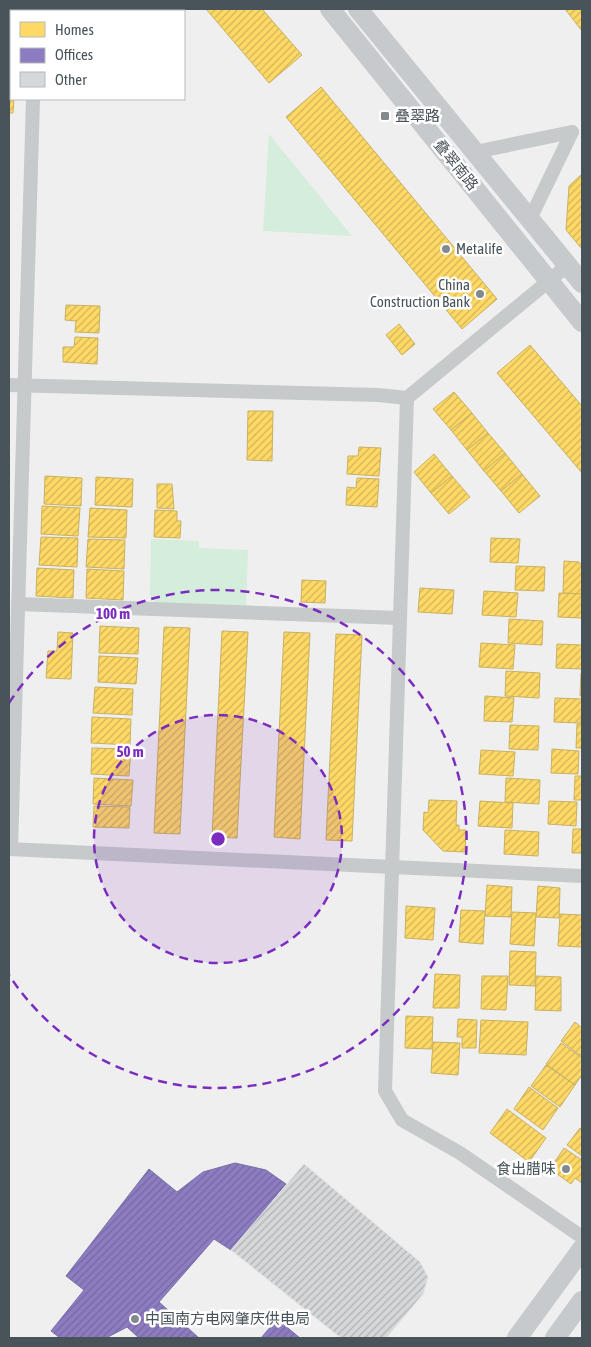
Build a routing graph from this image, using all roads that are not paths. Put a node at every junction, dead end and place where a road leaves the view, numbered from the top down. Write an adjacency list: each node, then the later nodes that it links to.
1 (330, 9): 5 (main road, 叠翠南路)
2 (358, 9): 4 (main road, 叠翠南路)
3 (33, 100): 13 (street)
4 (476, 152): 5 (main road); 6 (main road, 叠翠南路); 6 (street)
5 (457, 167): 7 (main road, 叠翠南路)
6 (530, 218): 7 (main road); 8 (main road, 叠翠南路)
7 (512, 235): 9 (main road, 叠翠南路)
8 (568, 265): 9 (street); 10 (main road, 叠翠南路)
9 (549, 281): 11 (main road, 叠翠南路); 14 (street)
10 (582, 283)
11 (582, 322)
12 (9, 385): 13 (street)
13 (25, 386): 14 (street); 15 (street)
14 (407, 398): 16 (street)
15 (18, 604): 16 (street); 17 (street)
16 (399, 618): 18 (street)
17 (10, 849): 18 (street)
18 (391, 867): 19 (street); 20 (street)
19 (582, 876)
20 (582, 1236)
21 (582, 1249): 23 (main road)
22 (582, 1301): 24 (main road)
23 (518, 1338)
24 (555, 1338)

